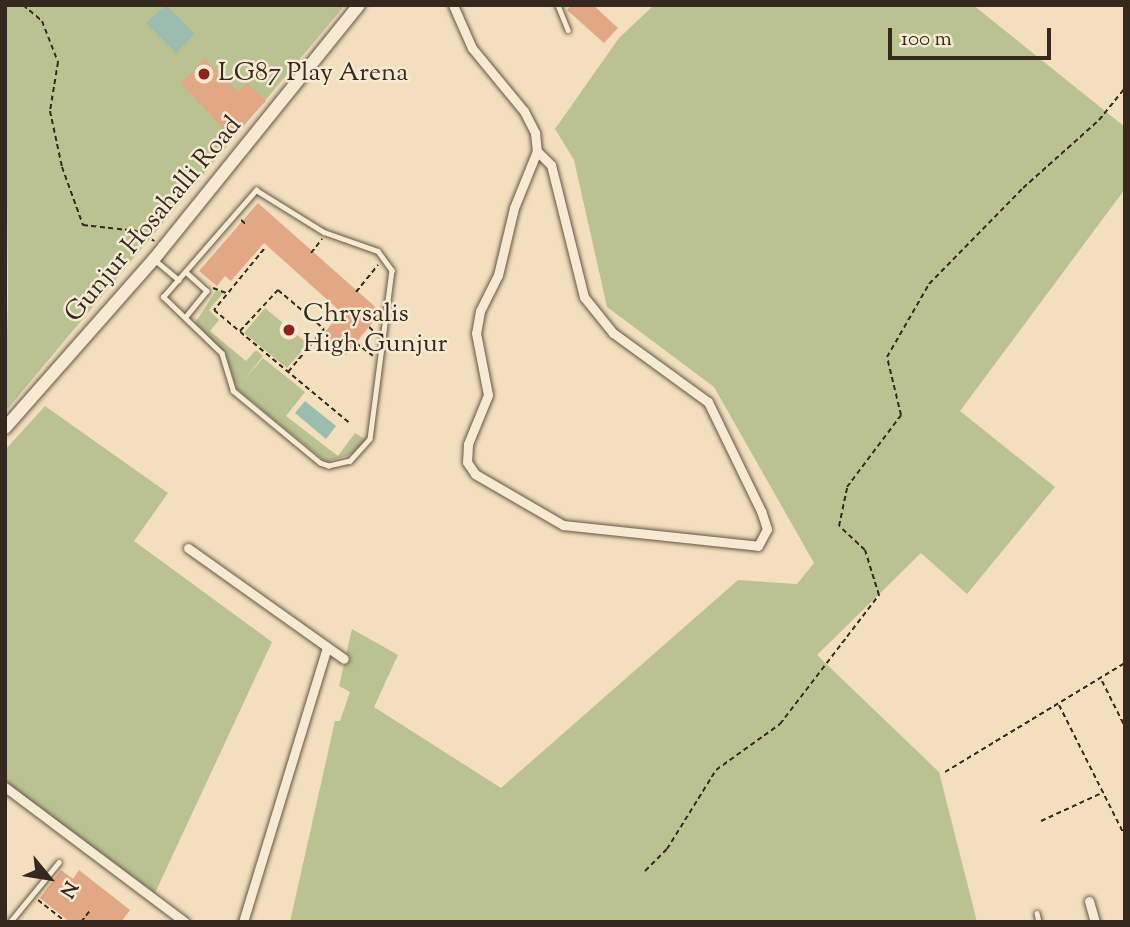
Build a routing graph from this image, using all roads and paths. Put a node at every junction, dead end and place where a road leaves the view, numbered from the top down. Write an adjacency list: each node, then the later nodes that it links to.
1 (23, 5): 9 (path)
2 (359, 5): 9 (street, Gunjur Hosahalli Road)
3 (453, 5): 7 (street)
4 (558, 5): 5 (lane)
5 (568, 30)
6 (1125, 88): 39 (path)
7 (537, 151): 7 (street)
8 (327, 233): 11 (path); 12 (lane); 14 (lane)
9 (163, 247): 13 (street, Gunjur Hosahalli Road)
10 (264, 249): 18 (path)
11 (311, 253)
12 (385, 256): 17 (path); 22 (lane)
13 (153, 259): 15 (lane); 25 (street, Gunjur Hosahalli Road)
14 (186, 272): 15 (lane); 16 (lane)
15 (178, 280): 19 (lane)
16 (207, 291): 18 (path); 19 (lane)
17 (356, 292)
18 (227, 294): 20 (path)
19 (186, 317): 22 (lane)
20 (239, 332): 23 (path); 23 (path)
21 (356, 343): 22 (path)
22 (382, 363)
23 (288, 372): 24 (path)
24 (351, 424)
25 (5, 428)
26 (188, 548): 27 (street)
27 (327, 648): 28 (street); 48 (street)
28 (344, 659)
29 (1125, 663): 30 (path)
30 (1102, 680): 31 (path); 32 (path)
31 (1058, 704): 33 (path); 35 (path)
32 (1125, 727)
33 (945, 772)
34 (5, 787): 47 (street)
35 (1105, 791): 36 (path); 37 (path)
36 (1041, 821)
37 (1125, 836)
38 (59, 862): 40 (lane)
39 (645, 871)
40 (32, 895): 44 (lane); 45 (path)
41 (1089, 901): 50 (street)
42 (90, 909): 46 (path)
43 (1037, 913): 49 (lane)
44 (10, 922)
45 (66, 922)
46 (81, 922)
47 (185, 922)
48 (243, 922)
49 (1039, 922)
50 (1095, 922)

